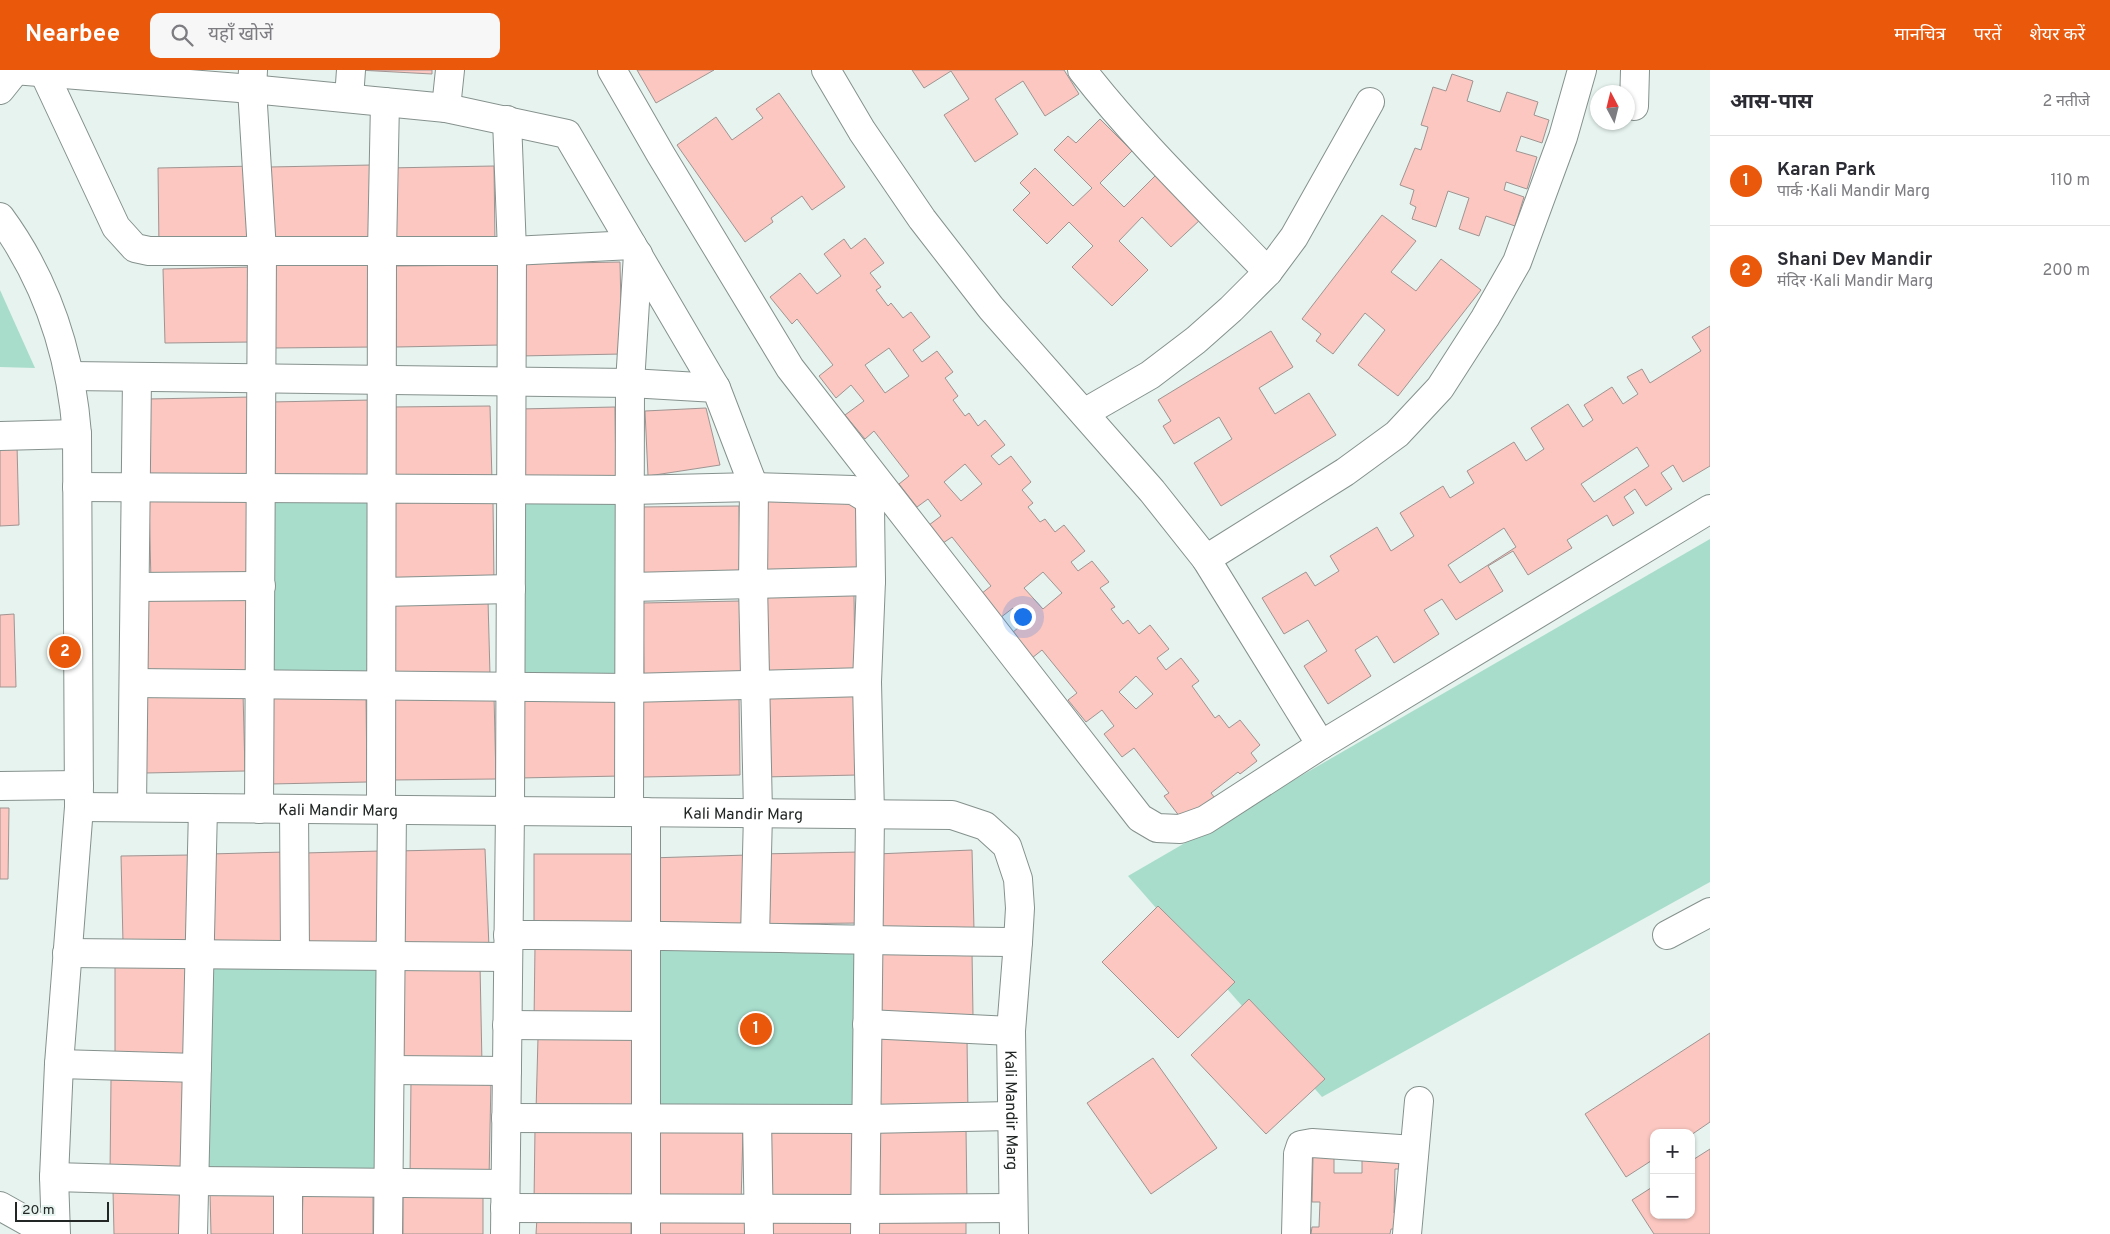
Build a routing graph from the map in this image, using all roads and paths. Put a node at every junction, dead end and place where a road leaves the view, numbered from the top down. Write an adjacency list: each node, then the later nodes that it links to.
1 (15, 70): 9 (street); 14 (street)
2 (351, 70): 15 (street)
3 (450, 70): 18 (street)
4 (612, 70): 59 (street)
5 (826, 70): 33 (street)
6 (1082, 70): 25 (street)
7 (1582, 70): 44 (street)
8 (1635, 70): 13 (street)
9 (44, 72): 10 (street); 22 (street)
10 (111, 74): 11 (street)
11 (211, 78): 12 (street)
12 (252, 80): 15 (street); 22 (street)
13 (1635, 85)
14 (0, 90)
15 (348, 98): 16 (street)
16 (385, 102): 18 (street); 23 (street)
17 (1370, 102): 25 (street)
18 (446, 108): 19 (street)
19 (507, 120): 21 (street); 24 (street)
20 (0, 217): 26 (street)
21 (635, 249): 24 (street); 31 (street); 32 (street)
22 (262, 251): 23 (street); 28 (street)
23 (382, 251): 24 (street); 29 (street)
24 (512, 251): 30 (street)
25 (1268, 272): 33 (street)
26 (70, 376): 27 (street); 34 (street)
27 (137, 378): 28 (street); 37 (street)
28 (262, 379): 29 (street); 39 (street)
29 (382, 380): 30 (street); 40 (street)
30 (511, 382): 31 (street); 41 (street)
31 (630, 383): 32 (street); 42 (street)
32 (716, 388): 38 (street)
33 (1084, 413): 44 (street)
34 (77, 434): 35 (street); 36 (street)
35 (0, 436)
36 (77, 487): 37 (street); 61 (street)
37 (135, 487): 39 (street); 48 (street)
38 (754, 487): 42 (street); 45 (street); 46 (street)
39 (262, 488): 40 (street); 47 (street)
40 (382, 488): 41 (street); 51 (street)
41 (511, 489): 42 (street); 50 (street)
42 (630, 490): 49 (street)
43 (1710, 509): 59 (street)
44 (1206, 559): 59 (street)
45 (871, 581): 46 (street); 52 (street)
46 (754, 584): 49 (street); 55 (street)
47 (261, 586): 48 (street); 54 (street)
48 (135, 587): 53 (street)
49 (630, 587): 58 (street)
50 (511, 589): 51 (street); 57 (street)
51 (382, 592): 56 (street)
52 (867, 682): 55 (street); 70 (street)
53 (134, 683): 54 (street); 62 (street)
54 (260, 684): 56 (street); 64 (street)
55 (755, 684): 58 (street); 69 (street)
56 (382, 685): 57 (street); 66 (street)
57 (510, 687): 58 (street); 67 (street)
58 (630, 688): 68 (street)
59 (1321, 745)
60 (0, 786): 61 (street, Kali Mandir Marg)
61 (79, 796): 62 (street, Kali Mandir Marg); 78 (street)
62 (132, 807): 63 (street, Kali Mandir Marg)
63 (203, 808): 64 (street, Kali Mandir Marg); 79 (street)
64 (260, 809): 65 (street, Kali Mandir Marg)
65 (294, 809): 66 (street, Kali Mandir Marg); 80 (street)
66 (386, 810): 67 (street, Kali Mandir Marg); 81 (street)
67 (510, 811): 68 (street, Kali Mandir Marg); 77 (street)
68 (637, 812): 69 (street, Kali Mandir Marg); 72 (street)
69 (758, 813): 70 (street, Kali Mandir Marg); 74 (street)
70 (870, 814): 75 (street); 76 (street, Kali Mandir Marg)
71 (1710, 912): 73 (street)
72 (646, 934): 74 (street); 77 (street); 84 (street)
73 (1667, 936)
74 (755, 937): 75 (street)
75 (868, 941): 76 (street); 82 (street)
76 (1018, 942): 85 (street, Kali Mandir Marg)
77 (508, 946): 81 (street); 83 (street)
78 (67, 953): 79 (street); 86 (street)
79 (200, 954): 80 (street); 87 (street)
80 (295, 954): 81 (street)
81 (390, 956): 88 (street)
82 (867, 1024): 85 (street); 95 (street)
83 (508, 1025): 84 (street); 89 (street)
84 (646, 1026): 93 (street)
85 (1011, 1031): 91 (street, Kali Mandir Marg)
86 (59, 1064): 87 (street); 97 (street)
87 (197, 1068): 98 (street)
88 (390, 1070): 89 (street); 100 (street)
89 (507, 1071): 92 (street)
90 (1418, 1101): 96 (street)
91 (1011, 1116): 95 (street); 105 (street, Kali Mandir Marg)
92 (506, 1118): 93 (street); 101 (street)
93 (646, 1119): 94 (street); 103 (street)
94 (757, 1119): 95 (street); 104 (street)
95 (866, 1119): 106 (street)
96 (1414, 1150): 112 (street); 113 (street)
97 (54, 1177): 98 (street); 108 (street)
98 (194, 1181): 99 (street); 109 (street)
99 (288, 1182): 100 (street); 110 (street)
100 (389, 1183): 101 (street); 111 (street)
101 (505, 1208): 103 (street)
102 (12, 1219): 107 (street)
103 (646, 1221): 104 (street)
104 (759, 1221): 106 (street)
105 (1013, 1221): 106 (street)
106 (865, 1222)
107 (50, 1234)
108 (56, 1234)
109 (193, 1234)
110 (288, 1234)
111 (388, 1234)
112 (1296, 1234)
113 (1407, 1234)

